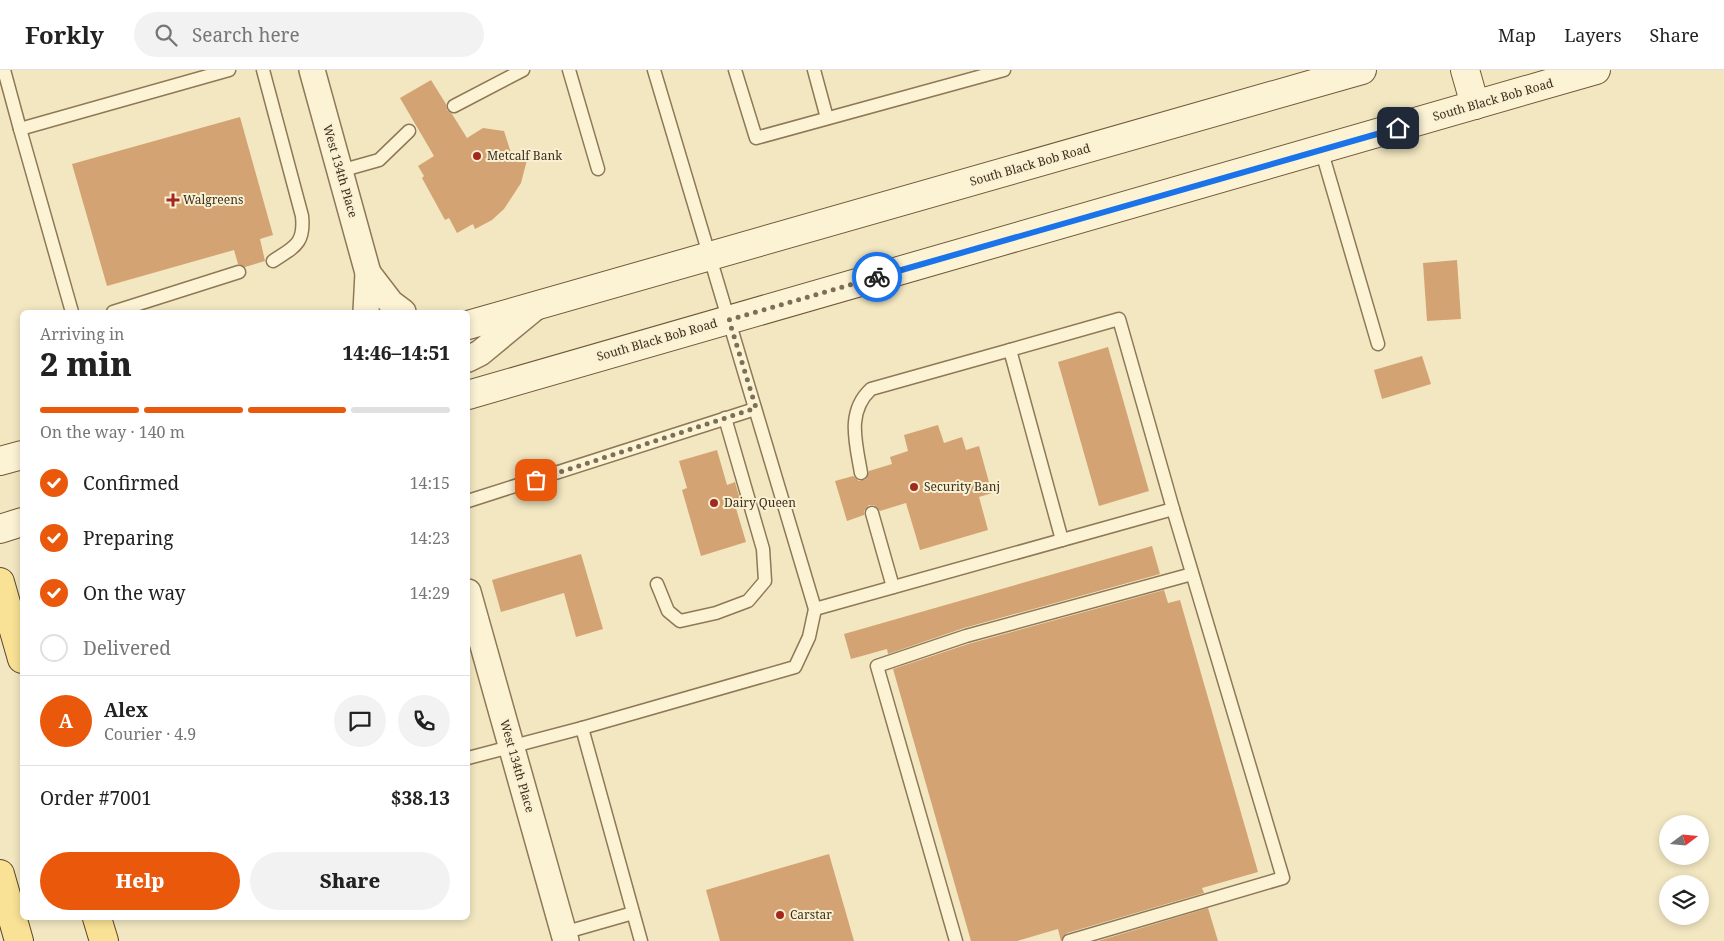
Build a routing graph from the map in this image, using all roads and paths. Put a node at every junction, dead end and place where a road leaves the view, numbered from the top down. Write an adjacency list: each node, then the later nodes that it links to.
1 (4, 70): 18 (lane)
2 (229, 70): 18 (lane)
3 (262, 70): 24 (lane)
4 (312, 70): 22 (street, West 134th Place)
5 (523, 70): 16 (lane)
6 (569, 70): 21 (lane)
7 (654, 70): 23 (lane)
8 (735, 70): 17 (lane)
9 (814, 70): 17 (lane)
10 (1004, 70): 17 (lane)
11 (1362, 70): 23 (main road, South Black Bob Road)
12 (1465, 70): 15 (main road)
13 (1596, 70): 14 (main road, South Black Bob Road)
14 (1529, 80): 15 (main road, South Black Bob Road)
15 (1475, 105): 20 (main road, South Black Bob Road)
16 (454, 106)
17 (828, 118)
18 (20, 129): 28 (lane)
19 (409, 130): 22 (lane)
20 (1321, 150): 32 (main road, South Black Bob Road); 34 (lane)
21 (598, 169)
22 (340, 171): 26 (street, West 134th Place)
23 (710, 256): 27 (main road, South Black Bob Road); 32 (lane)
24 (273, 261)
25 (239, 272): 29 (lane)
26 (368, 273): 30 (street, West 134th Place); 31 (street, West 134th Place)
27 (539, 304): 33 (main road, South Black Bob Road); 36 (street)
28 (71, 310)
29 (119, 310)
30 (366, 310)
31 (401, 310)
32 (729, 320): 37 (main road, South Black Bob Road); 38 (lane)
33 (470, 324)
34 (1378, 344)
35 (1010, 350): 42 (lane); 44 (lane); 48 (lane)
36 (470, 358)
37 (470, 394)
38 (756, 408): 39 (lane); 54 (lane)
39 (725, 418): 43 (lane); 51 (lane)
40 (20, 456): 41 (main road)
41 (0, 461)
42 (861, 473)
43 (470, 501)
44 (1173, 510): 48 (lane); 49 (lane)
45 (872, 513): 52 (lane)
46 (20, 523): 47 (main road)
47 (0, 529)
48 (1062, 540): 52 (lane)
49 (1192, 574): 66 (lane); 67 (lane)
50 (0, 582): 55 (main road)
51 (657, 584)
52 (893, 587): 54 (lane)
53 (470, 599): 57 (street, West 134th Place)
54 (815, 609): 56 (lane)
55 (20, 652)
56 (582, 728): 57 (lane); 60 (lane)
57 (512, 746): 58 (lane); 62 (street, West 134th Place)
58 (470, 757)
59 (0, 874): 63 (main road)
60 (633, 913): 62 (lane); 65 (lane)
61 (98, 920): 64 (main road)
62 (564, 937)
63 (19, 941)
64 (104, 941)
65 (641, 941)
66 (956, 941)
67 (1069, 941)

